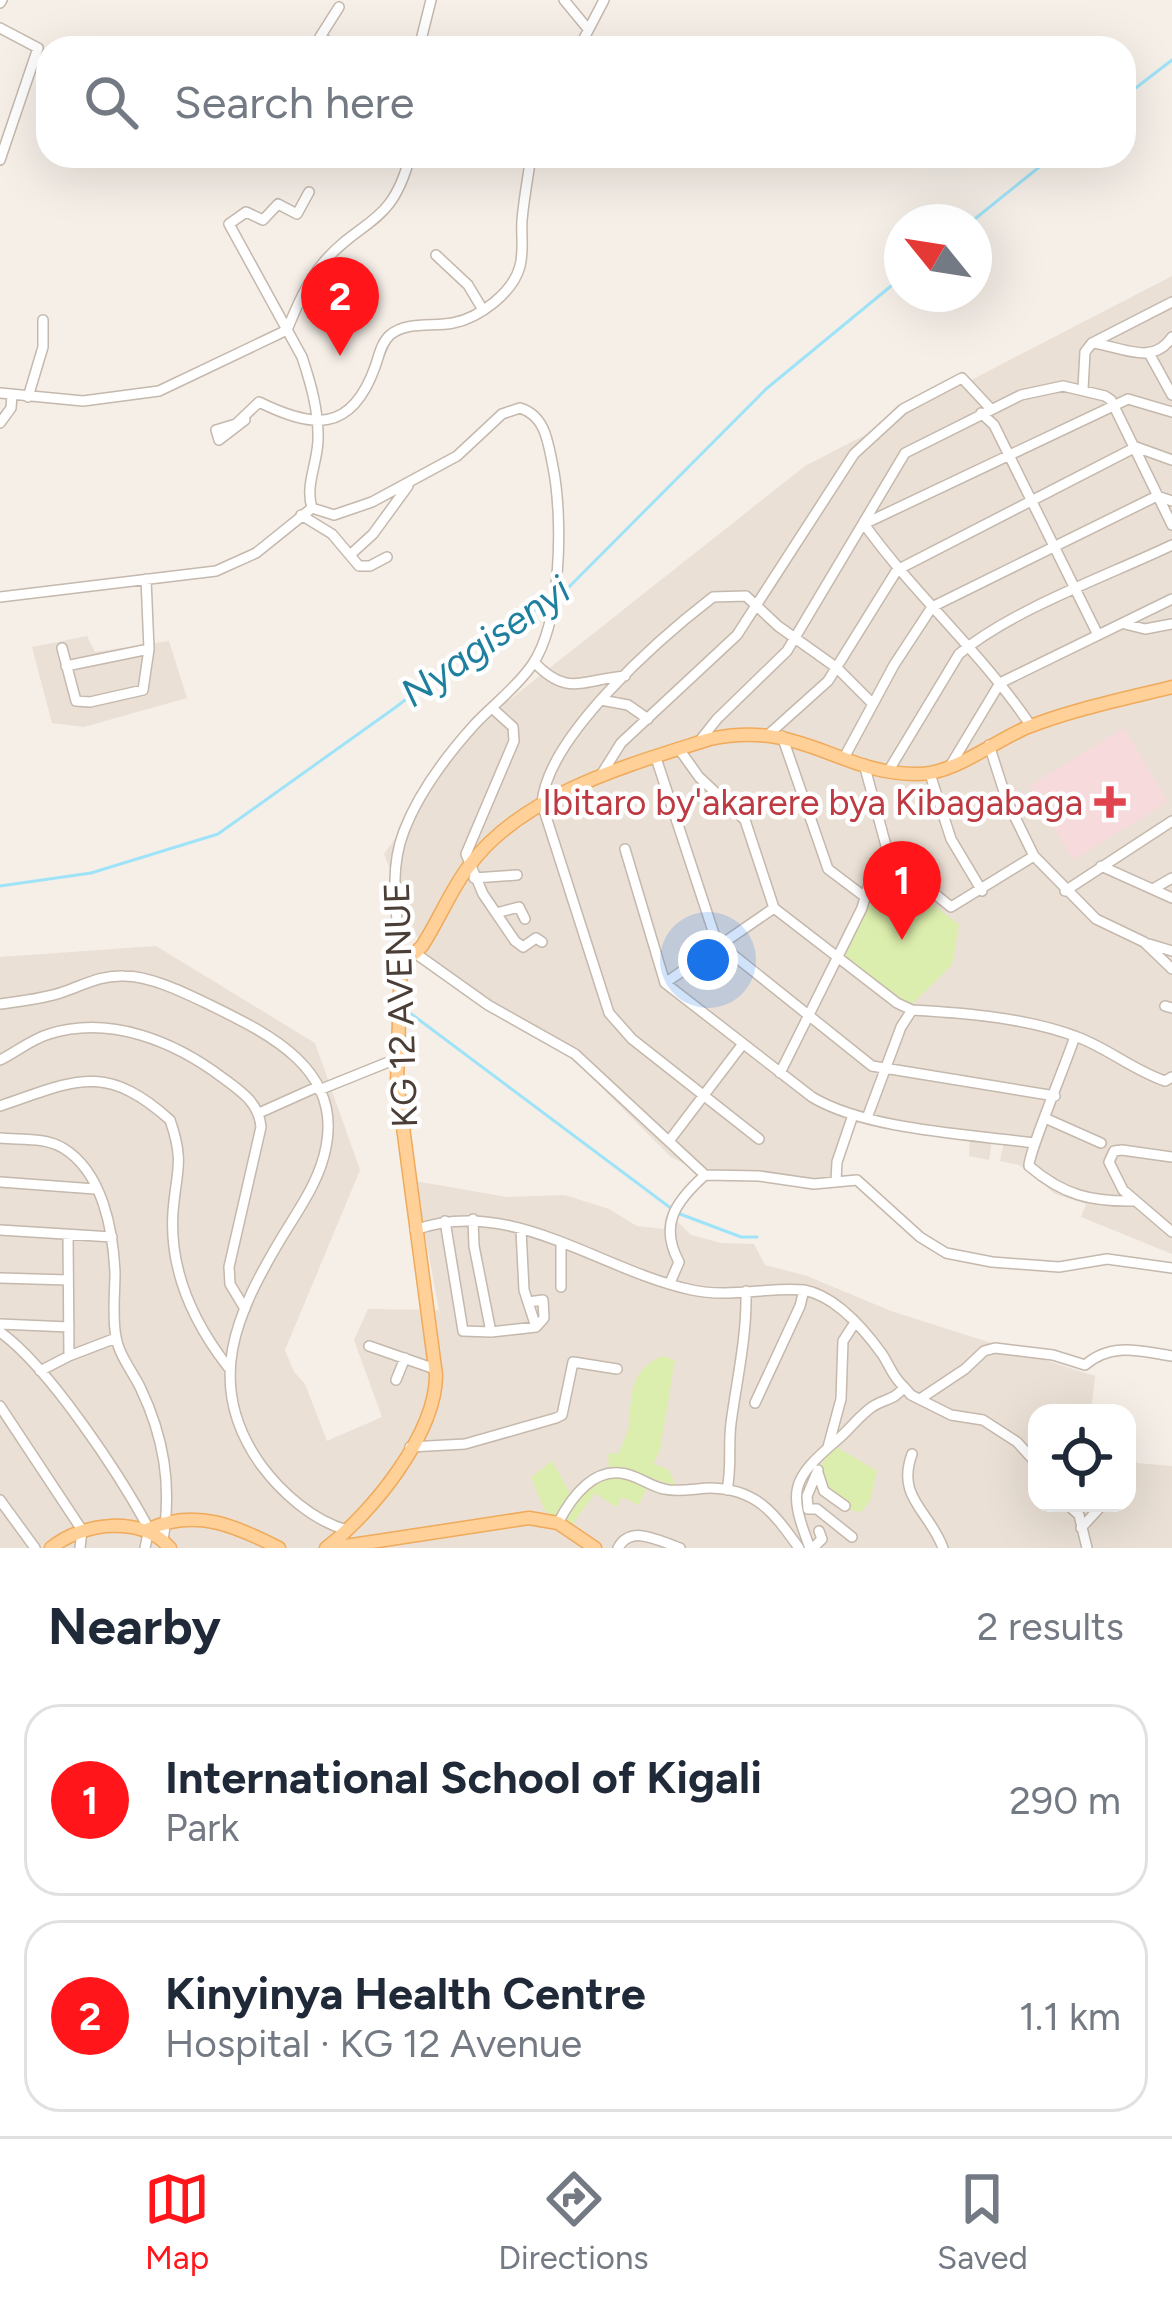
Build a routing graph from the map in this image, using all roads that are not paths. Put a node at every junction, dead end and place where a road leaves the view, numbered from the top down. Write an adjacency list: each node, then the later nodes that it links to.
1 (431, 0): 8 (street)
2 (564, 0): 6 (street)
3 (604, 0): 6 (street)
4 (339, 7): 7 (street)
5 (0, 28): 10 (street)
6 (588, 29): 9 (street)
7 (322, 36)
8 (422, 36)
9 (585, 36)
10 (36, 46)
11 (36, 53): 12 (street)
12 (0, 160)
13 (405, 168): 20 (street)
14 (530, 168): 18 (street)
15 (309, 192): 20 (street)
16 (436, 255): 18 (street)
17 (1172, 302): 22 (street)
18 (483, 310): 32 (street)
19 (43, 320): 27 (street)
20 (287, 330): 27 (street); 32 (street)
21 (1172, 338): 23 (street)
22 (1091, 343): 23 (street); 24 (street)
23 (1150, 355): 26 (street)
24 (1083, 389): 28 (street); 29 (street)
25 (6, 394): 27 (street); 33 (street)
26 (1172, 394)
27 (28, 397)
28 (1114, 406): 30 (street); 34 (street); 35 (street)
29 (986, 410): 35 (street); 43 (street); 54 (street)
30 (1172, 412)
31 (245, 420): 32 (street)
32 (318, 423): 41 (street)
33 (0, 424)
34 (1136, 447): 36 (street); 38 (street); 39 (street)
35 (1009, 456): 39 (street); 43 (street)
36 (1172, 460)
37 (410, 482): 41 (street, KG 12 AVENUE); 47 (street); 63 (street, KG 12 AVENUE)
38 (1157, 496): 40 (street); 44 (street); 46 (street)
39 (1031, 499): 46 (street); 49 (street)
40 (1172, 501)
41 (312, 508): 42 (street)
42 (301, 515): 47 (street); 50 (street)
43 (864, 524): 49 (street); 59 (street)
44 (1172, 525)
45 (1172, 545): 51 (street)
46 (1054, 547): 51 (street); 55 (street)
47 (350, 555): 48 (street)
48 (387, 557)
49 (897, 570): 55 (street); 65 (street)
50 (146, 579): 52 (street); 62 (street)
51 (1075, 591): 58 (street); 60 (street)
52 (0, 597)
53 (1172, 599): 56 (street)
54 (757, 606): 59 (street); 66 (street); 72 (street)
55 (932, 607): 60 (street); 70 (street)
56 (1123, 624): 57 (street); 58 (street)
57 (1172, 624)
58 (1098, 635): 67 (street)
59 (797, 638): 65 (street); 75 (street)
60 (968, 646): 67 (street); 82 (street)
61 (62, 648): 64 (street)
62 (149, 649): 64 (street); 64 (street)
63 (534, 662): 66 (street); 71 (street, KG 12 AVENUE)
64 (66, 666)
65 (837, 668): 70 (street); 74 (street)
66 (625, 676): 69 (street)
67 (1000, 682): 73 (street); 81 (street)
68 (1172, 687): 73 (main road)
69 (601, 700): 72 (street); 85 (street)
70 (873, 704): 78 (street)
71 (492, 708): 91 (street); 106 (street, KG 12 AVENUE)
72 (648, 719): 84 (street)
73 (1031, 726): 76 (main road)
74 (776, 735): 75 (main road); 78 (main road); 97 (street)
75 (698, 743): 77 (main road)
76 (989, 745): 81 (main road); 89 (street)
77 (679, 749): 79 (main road); 99 (street)
78 (845, 756): 80 (main road)
79 (656, 758): 84 (main road); 104 (street)
80 (864, 764): 82 (main road); 88 (street)
81 (950, 766): 83 (main road)
82 (889, 770): 83 (main road)
83 (930, 774): 95 (street)
84 (598, 780): 85 (main road)
85 (542, 804): 91 (main road); 121 (street)
86 (1172, 821): 90 (street)
87 (625, 849): 109 (street)
88 (887, 852): 95 (street); 97 (street)
89 (1034, 856): 95 (street); 96 (street)
90 (1101, 866): 94 (street); 96 (street)
91 (471, 872): 92 (street); 100 (street); 106 (main road)
92 (517, 874)
93 (1172, 878): 94 (street)
94 (1153, 889): 98 (street)
95 (982, 891)
96 (1065, 891): 103 (street)
97 (865, 897): 107 (street)
98 (1172, 898)
99 (774, 908): 104 (street); 107 (street)
100 (496, 913): 101 (street); 102 (street)
101 (526, 919)
102 (542, 942)
103 (1144, 942): 105 (street); 108 (street)
104 (722, 946): 109 (street); 112 (street)
105 (1172, 951)
106 (408, 956): 115 (main road, KG 12 AVENUE); 130 (street)
107 (837, 957): 111 (street); 112 (street)
108 (1172, 968)
109 (665, 982): 114 (street)
110 (0, 1004): 120 (street)
111 (912, 1010): 113 (street); 117 (street)
112 (810, 1016): 117 (street); 118 (street)
113 (1075, 1036): 119 (street); 122 (street)
114 (742, 1045): 118 (street); 121 (street)
115 (396, 1059): 120 (street); 144 (main road, KG 12 AVENUE)
116 (0, 1060): 124 (street)
117 (885, 1068): 122 (street); 126 (street)
118 (780, 1073): 125 (street)
119 (1172, 1077)
120 (318, 1089): 124 (street); 157 (street)
121 (704, 1094): 128 (street); 130 (street)
122 (1055, 1096): 127 (street)
123 (0, 1106): 167 (street)
124 (259, 1113): 157 (street)
125 (853, 1115): 126 (street); 136 (street)
126 (867, 1118): 131 (street)
127 (1046, 1119): 131 (street); 132 (street)
128 (758, 1139)
129 (1, 1140): 139 (street)
130 (669, 1141): 134 (street)
131 (1034, 1143): 140 (street)
132 (1101, 1143)
133 (1172, 1157): 140 (street)
134 (691, 1165): 135 (street); 138 (street)
135 (705, 1175): 136 (street); 138 (street)
136 (836, 1181): 150 (street)
137 (0, 1182): 139 (street)
138 (691, 1187): 153 (street)
139 (95, 1189): 148 (street)
140 (1135, 1201): 143 (street)
141 (473, 1220): 142 (street); 145 (street); 161 (street)
142 (445, 1221): 144 (street); 161 (street)
143 (1170, 1227)
144 (415, 1230): 168 (main road, KG 12 AVENUE)
145 (521, 1230): 149 (street); 161 (street)
146 (0, 1231): 147 (street)
147 (68, 1235): 148 (street); 152 (street)
148 (112, 1237): 162 (street)
149 (561, 1244): 153 (street); 154 (street)
150 (1172, 1268)
151 (0, 1278): 152 (street)
152 (68, 1280): 159 (street)
153 (670, 1282): 156 (street)
154 (561, 1286)
155 (804, 1290): 156 (street); 158 (street); 174 (street)
156 (746, 1291): 182 (street)
157 (245, 1309): 167 (street)
158 (854, 1324): 172 (street); 177 (street)
159 (68, 1327): 160 (street); 164 (street)
160 (0, 1328): 170 (street)
161 (491, 1332)
162 (116, 1338): 164 (street); 187 (street)
163 (369, 1346): 166 (street)
164 (69, 1356): 170 (street)
165 (1172, 1356): 173 (street)
166 (405, 1358): 168 (street); 171 (street)
167 (228, 1367): 197 (street)
168 (435, 1369): 176 (main road, KG 12 AVENUE)
169 (617, 1369): 176 (street)
170 (40, 1371): 191 (street)
171 (397, 1380)
172 (904, 1387): 173 (street); 177 (street)
173 (920, 1400): 179 (street)
174 (755, 1403)
175 (0, 1406): 192 (street)
176 (410, 1447): 197 (main road, KG 12 AVENUE)
177 (828, 1447): 180 (street)
178 (912, 1454): 211 (street)
179 (1028, 1454)
180 (816, 1456): 181 (street); 210 (street)
181 (818, 1470): 189 (street); 189 (street)
182 (727, 1490): 188 (street); 209 (street)
183 (0, 1501): 186 (street)
184 (1076, 1512): 190 (street)
185 (1096, 1512): 190 (street)
186 (4, 1514): 199 (street)
187 (166, 1521): 191 (main road); 194 (main road); 198 (street)
188 (558, 1523): 195 (main road); 206 (main road)
189 (836, 1523): 196 (street)
190 (1082, 1528): 212 (street)
191 (149, 1529): 192 (main road); 198 (main road); 202 (street)
192 (82, 1530): 200 (main road); 201 (street)
193 (819, 1531): 210 (street)
194 (247, 1532): 203 (main road); 204 (main road)
195 (426, 1535): 197 (main road); 205 (street)
196 (852, 1537)
197 (341, 1539)
198 (166, 1544)
199 (34, 1548)
200 (51, 1548)
201 (80, 1548)
202 (145, 1548)
203 (256, 1548)
204 (279, 1548)
205 (437, 1548)
206 (596, 1548)
207 (618, 1548): 208 (street)
208 (680, 1548)
209 (799, 1548)
210 (812, 1548)
211 (943, 1548)
212 (1088, 1548)

